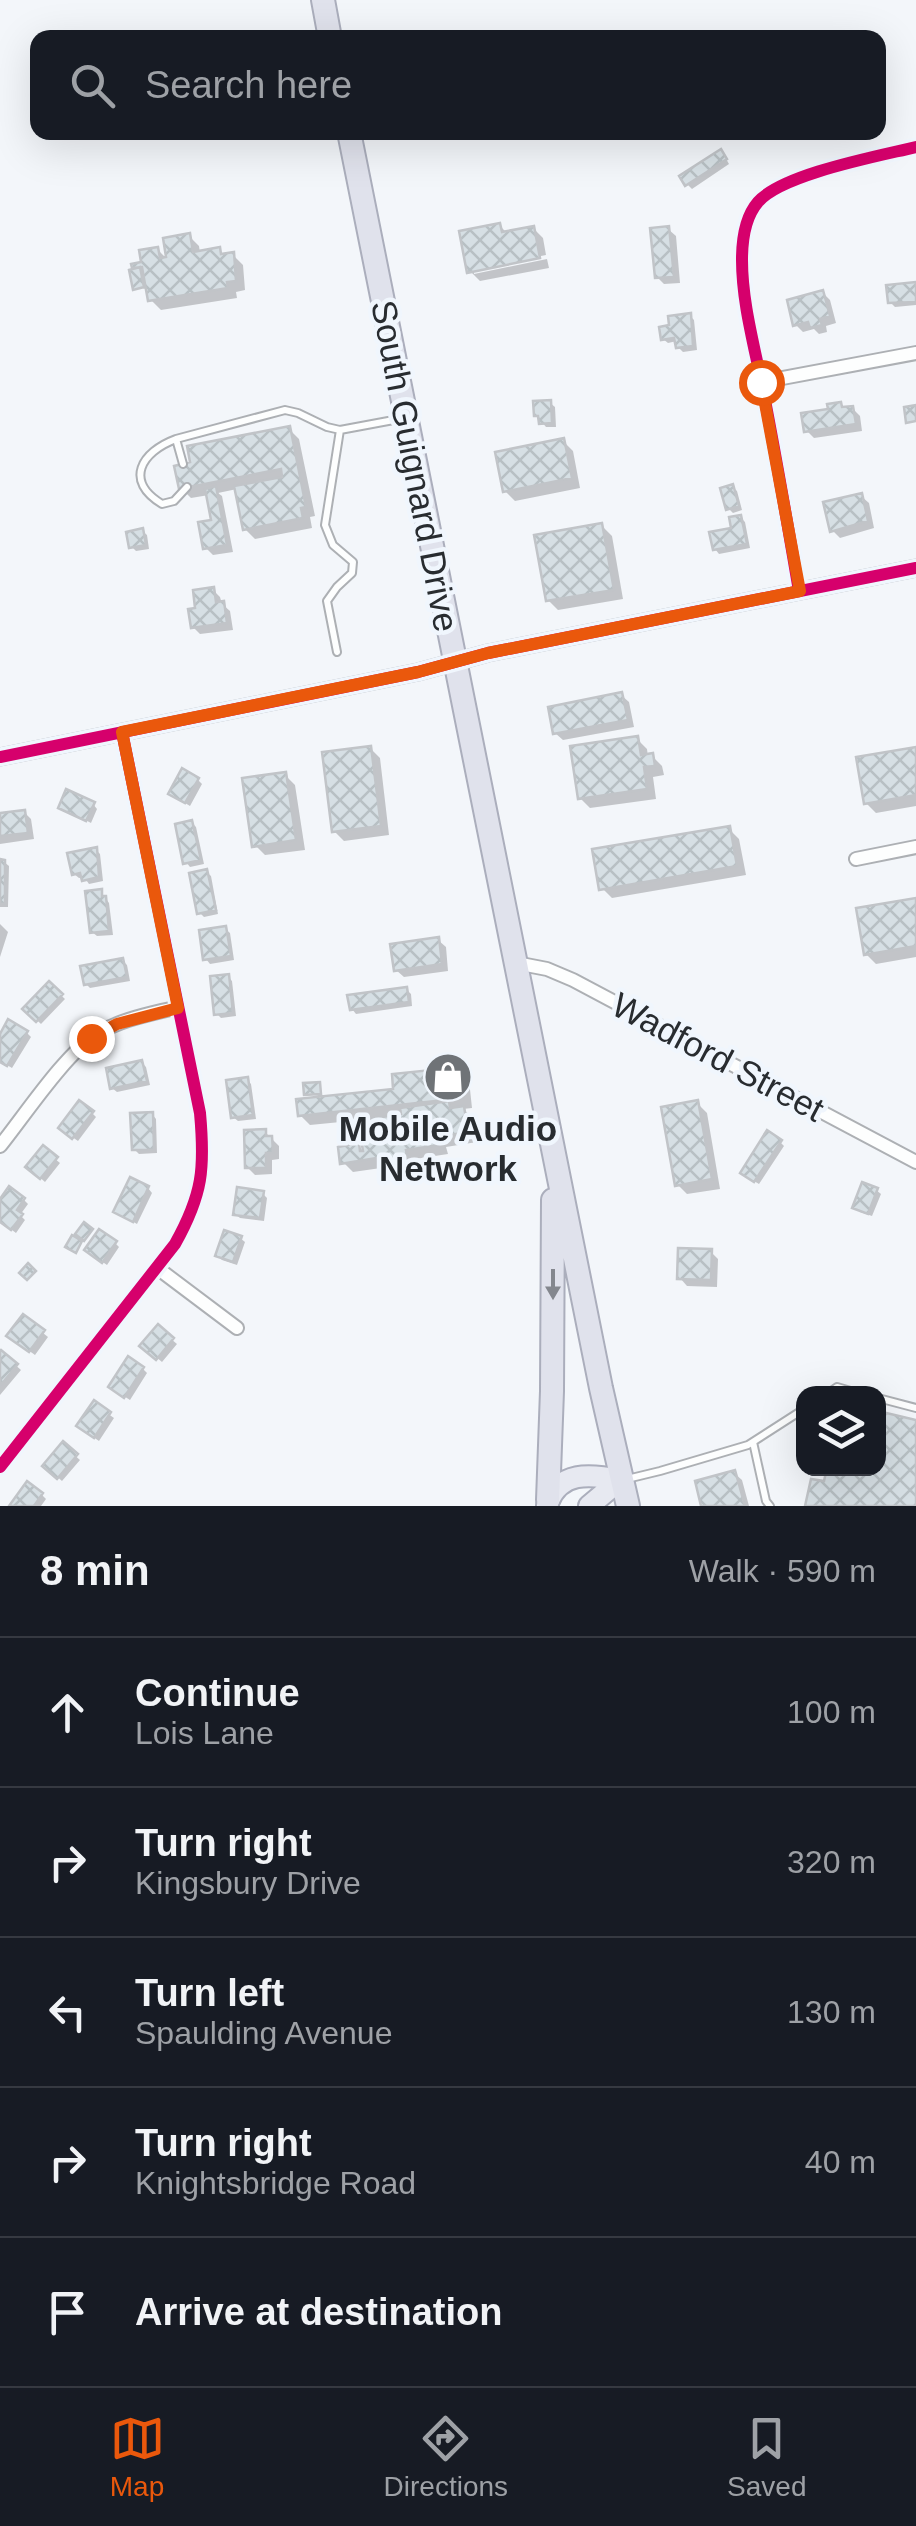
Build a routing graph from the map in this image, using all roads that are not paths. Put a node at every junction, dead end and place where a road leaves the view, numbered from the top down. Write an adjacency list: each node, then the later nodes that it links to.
1 (323, 0): 2 (highway)
2 (329, 30)
3 (351, 140): 7 (highway, South Guignard Drive)
4 (916, 148): 6 (street)
5 (916, 352): 6 (street)
6 (761, 382): 13 (street)
7 (405, 418): 8 (lane); 15 (highway, South Guignard Drive)
8 (340, 430): 9 (lane); 14 (lane)
9 (176, 439): 10 (lane); 11 (lane)
10 (183, 464)
11 (188, 488)
12 (916, 568): 13 (street)
13 (800, 591): 15 (street)
14 (337, 652)
15 (454, 662): 16 (street); 20 (highway, South Guignard Drive)
16 (122, 732): 17 (street); 21 (street)
17 (0, 757)
18 (916, 847): 19 (street)
19 (856, 859)
20 (516, 963): 23 (highway, South Guignard Drive); 24 (street, Wadford Street)
21 (178, 1008): 22 (street); 25 (street)
22 (0, 1146)
23 (553, 1152): 32 (highway); 33 (highway, one-way to 33)
24 (916, 1162)
25 (156, 1268): 26 (street); 31 (street)
26 (237, 1328)
27 (886, 1400): 28 (lane)
28 (916, 1408)
29 (796, 1414): 30 (lane)
30 (754, 1442): 32 (lane); 36 (lane)
31 (0, 1467)
32 (620, 1480): 33 (main road); 34 (main road); 35 (highway)
33 (547, 1503)
34 (589, 1506)
35 (628, 1506)
36 (770, 1506)

